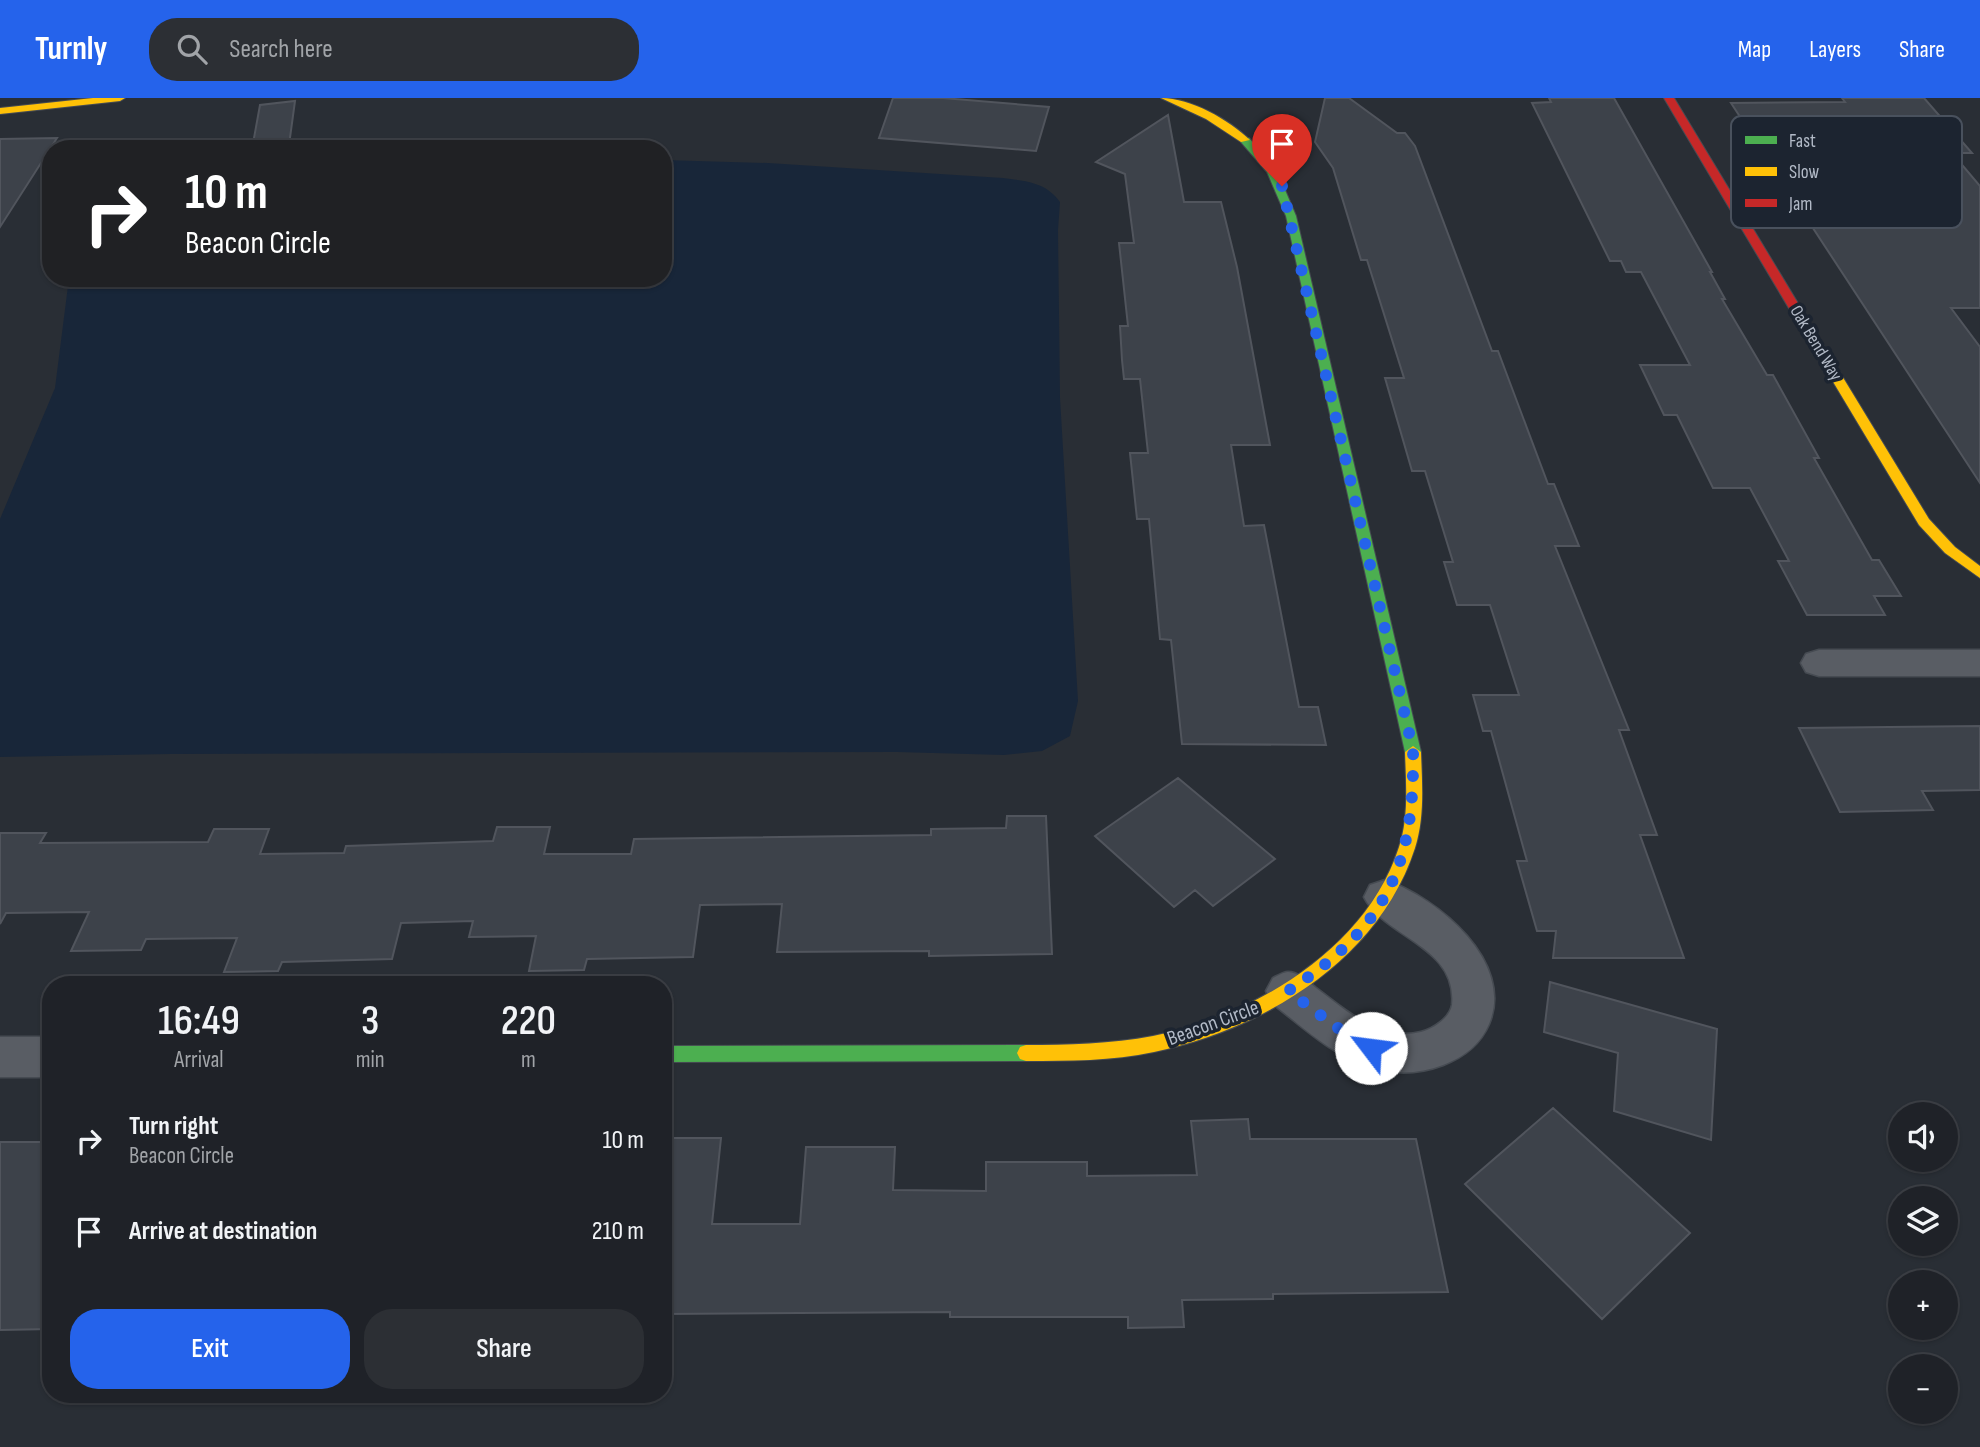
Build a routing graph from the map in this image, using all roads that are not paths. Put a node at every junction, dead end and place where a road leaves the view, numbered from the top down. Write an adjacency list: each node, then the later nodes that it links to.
1 (120, 98): 4 (street)
2 (1166, 98): 10 (street, Beacon Circle)
3 (1670, 98): 5 (street, Oak Bend Way)
4 (0, 111)
5 (1731, 200)
6 (1748, 228): 7 (street, Oak Bend Way)
7 (1980, 573)
8 (1819, 663): 9 (street)
9 (1980, 663)
10 (1385, 897): 11 (street, Beacon Circle); 11 (street)
11 (1288, 991): 12 (street, Beacon Circle)
12 (672, 1054)
13 (0, 1057): 14 (street)
14 (42, 1057)

